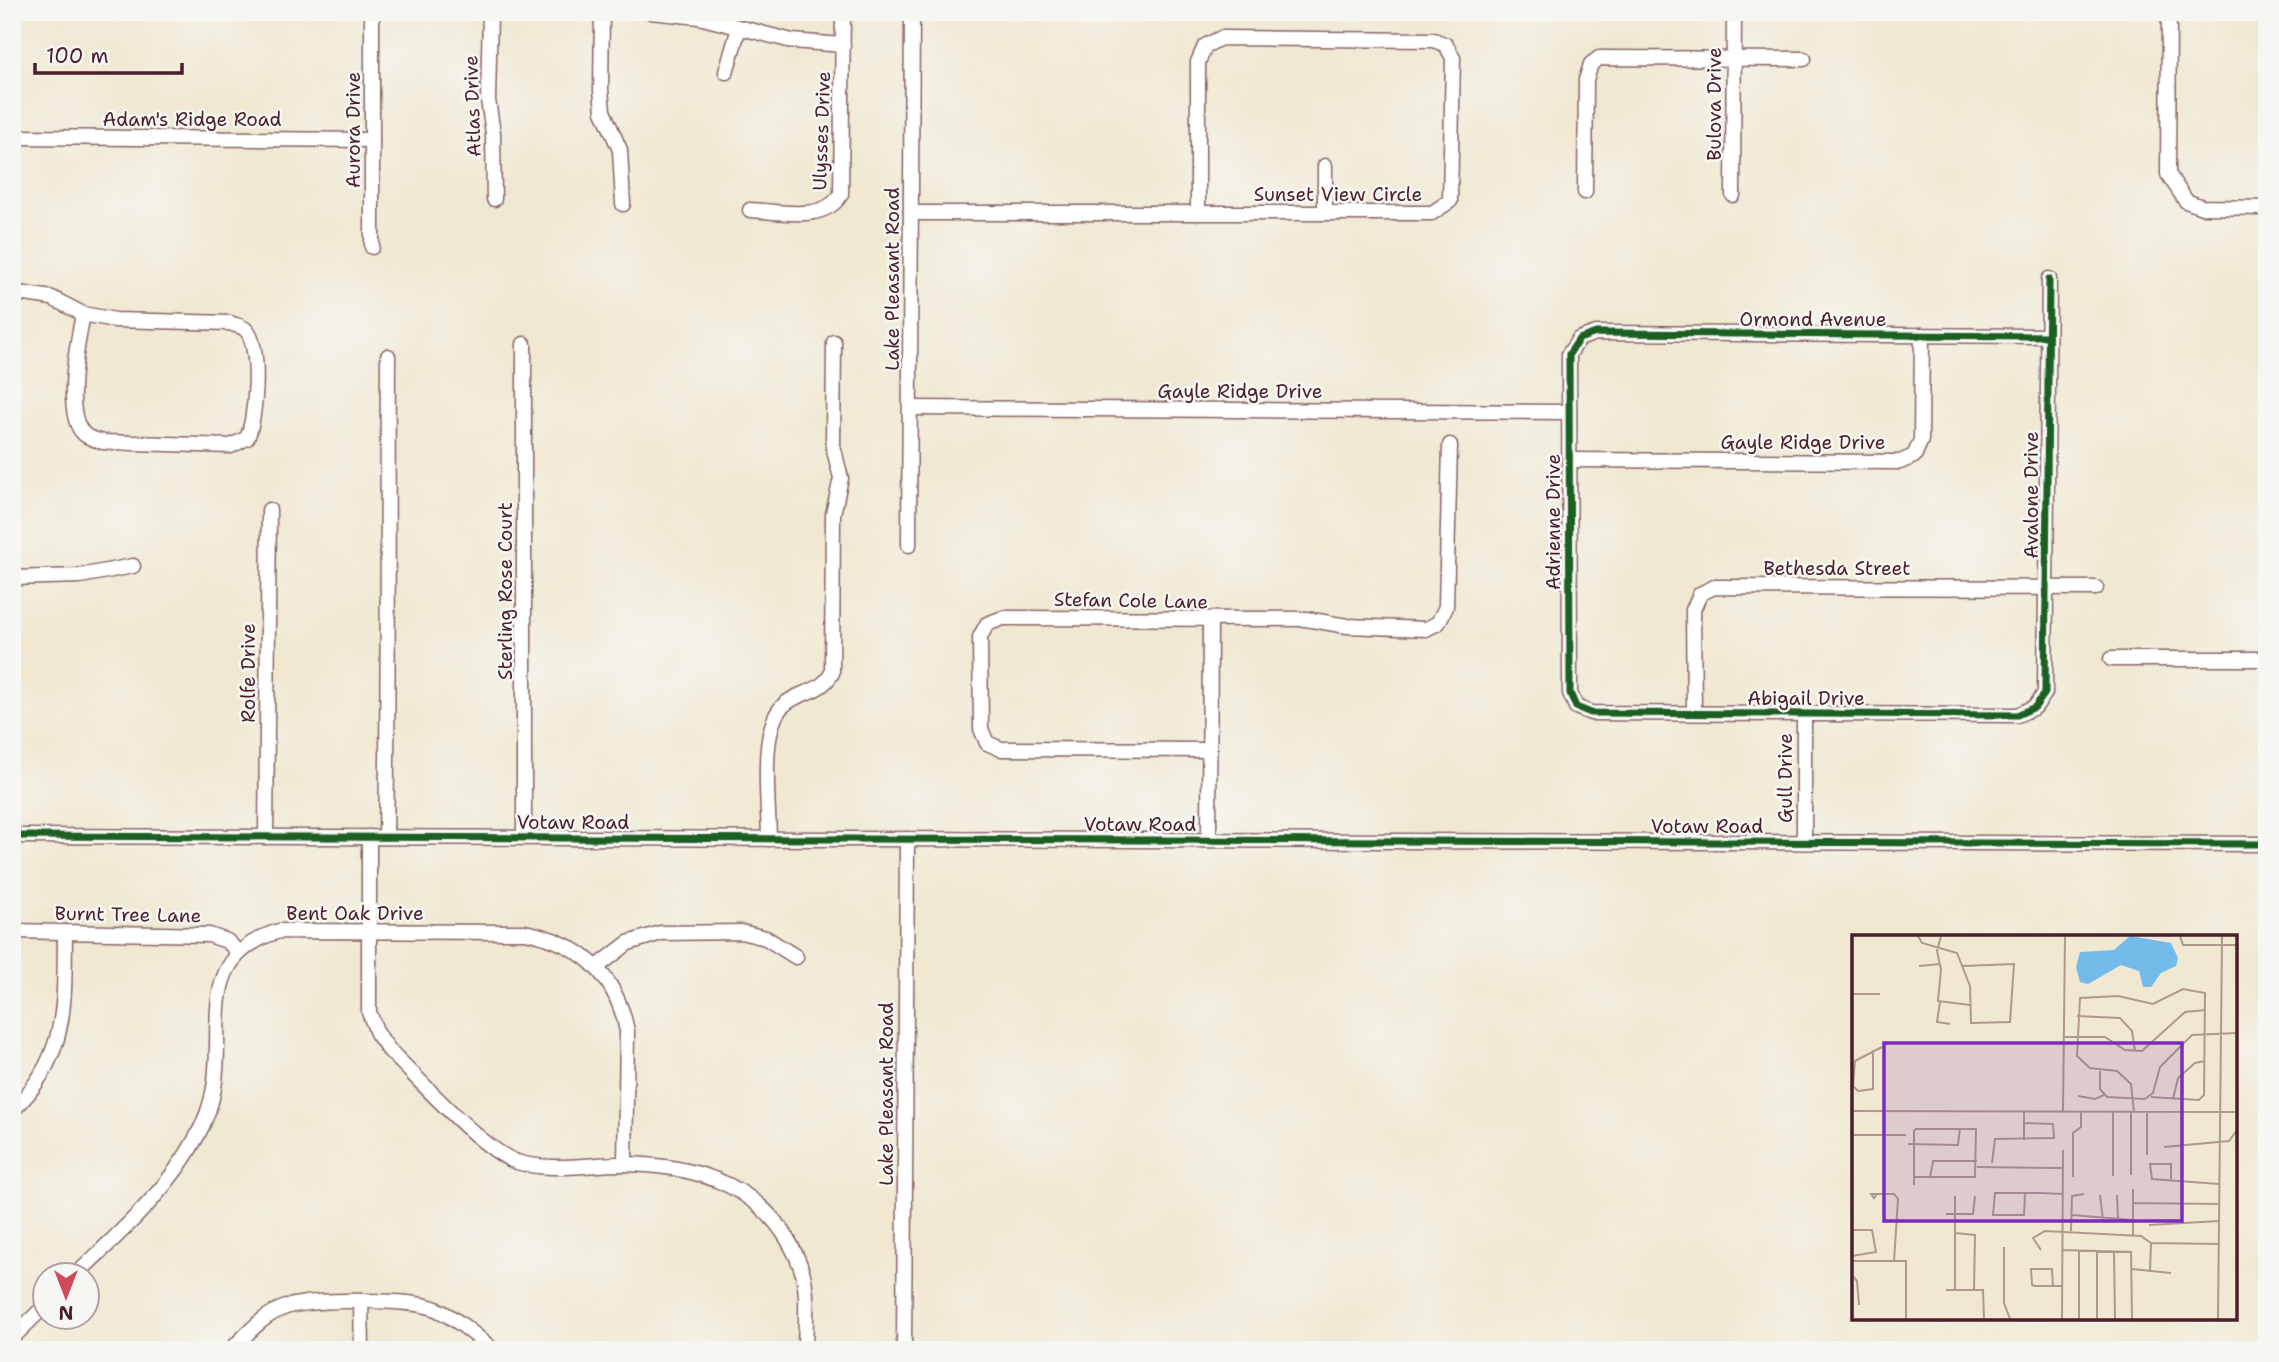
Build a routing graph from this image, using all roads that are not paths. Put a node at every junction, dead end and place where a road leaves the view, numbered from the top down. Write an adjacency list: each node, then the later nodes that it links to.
1 (372, 12): 15 (street, Aurora Drive)
2 (490, 12): 19 (street, Atlas Drive)
3 (601, 12): 20 (street)
4 (651, 12): 9 (street)
5 (843, 12): 10 (street, Ulysses Drive)
6 (912, 12): 23 (street, Lake Pleasant Road)
7 (1734, 12): 11 (street, Bulova Drive)
8 (2169, 12): 21 (street)
9 (739, 28): 10 (street); 13 (street)
10 (843, 45): 22 (street, Ulysses Drive)
11 (1733, 59): 12 (street); 17 (street); 18 (street, Bulova Drive)
12 (1804, 60)
13 (726, 72)
14 (12, 137): 15 (street, Adam's Ridge Road)
15 (372, 140): 26 (street, Aurora Drive)
16 (1325, 166): 25 (street)
17 (1585, 192)
18 (1733, 195)
19 (494, 199)
20 (623, 204)
21 (2267, 208)
22 (750, 210)
23 (911, 213): 24 (street, Sunset View Circle); 36 (street, Lake Pleasant Road)
24 (1198, 213): 25 (street, Sunset View Circle); 25 (street, Sunset View Circle)
25 (1325, 213)
26 (372, 247)
27 (2049, 279): 31 (street, Avalone Drive)
28 (12, 292): 29 (street)
29 (83, 314): 29 (street)
30 (1922, 335): 31 (street, Ormond Avenue); 32 (street, Ormond Avenue); 39 (street, Gayle Ridge Drive)
31 (2048, 336): 44 (street, Avalone Drive)
32 (1579, 339): 37 (street, Adrienne Drive)
33 (834, 342): 59 (street)
34 (524, 344): 58 (street, Sterling Rose Court)
35 (388, 356): 57 (street)
36 (911, 408): 37 (street, Gayle Ridge Drive); 41 (street, Lake Pleasant Road)
37 (1569, 412): 39 (street, Adrienne Drive)
38 (1450, 444): 46 (street, Stefan Cole Lane)
39 (1569, 460): 49 (street, Adrienne Drive)
40 (269, 510): 55 (street, Rolfe Drive)
41 (909, 545)
42 (133, 566): 43 (street)
43 (12, 578)
44 (2046, 587): 45 (street, Bethesda Street); 50 (street, Avalone Drive); 51 (street, Bethesda Street)
45 (2096, 588)
46 (1210, 620): 53 (street); 53 (street, Stefan Cole Lane)
47 (2110, 659): 48 (street)
48 (2267, 659)
49 (1577, 706): 51 (street, Abigail Drive)
50 (2035, 708): 52 (street, Abigail Drive)
51 (1694, 713): 52 (street, Abigail Drive)
52 (1804, 713): 62 (street, Gull Drive)
53 (1209, 750): 61 (street)
54 (12, 836): 55 (street, Votaw Road)
55 (266, 837): 56 (street, Votaw Road)
56 (369, 837): 57 (street, Votaw Road); 66 (street)
57 (386, 838): 58 (street, Votaw Road)
58 (524, 838): 59 (street, Votaw Road)
59 (769, 839): 60 (street, Votaw Road)
60 (907, 839): 61 (street, Votaw Road); 80 (street, Lake Pleasant Road)
61 (1209, 840): 62 (street, Votaw Road)
62 (1804, 842): 63 (street, Votaw Road)
63 (2267, 844)
64 (12, 931): 65 (street, Burnt Tree Lane)
65 (65, 932): 67 (street, Burnt Tree Lane); 70 (street)
66 (368, 932): 67 (street, Bent Oak Drive); 69 (street, Bent Oak Drive); 71 (street)
67 (238, 951): 72 (street)
68 (796, 957): 69 (street)
69 (597, 967): 71 (street, Bent Oak Drive)
70 (12, 1111)
71 (625, 1164): 79 (street)
72 (92, 1260)
73 (361, 1302): 76 (street); 77 (street); 78 (street)
74 (32, 1319): 75 (street)
75 (12, 1338)
76 (231, 1350)
77 (362, 1350)
78 (493, 1350)
79 (806, 1350)
80 (904, 1350)

